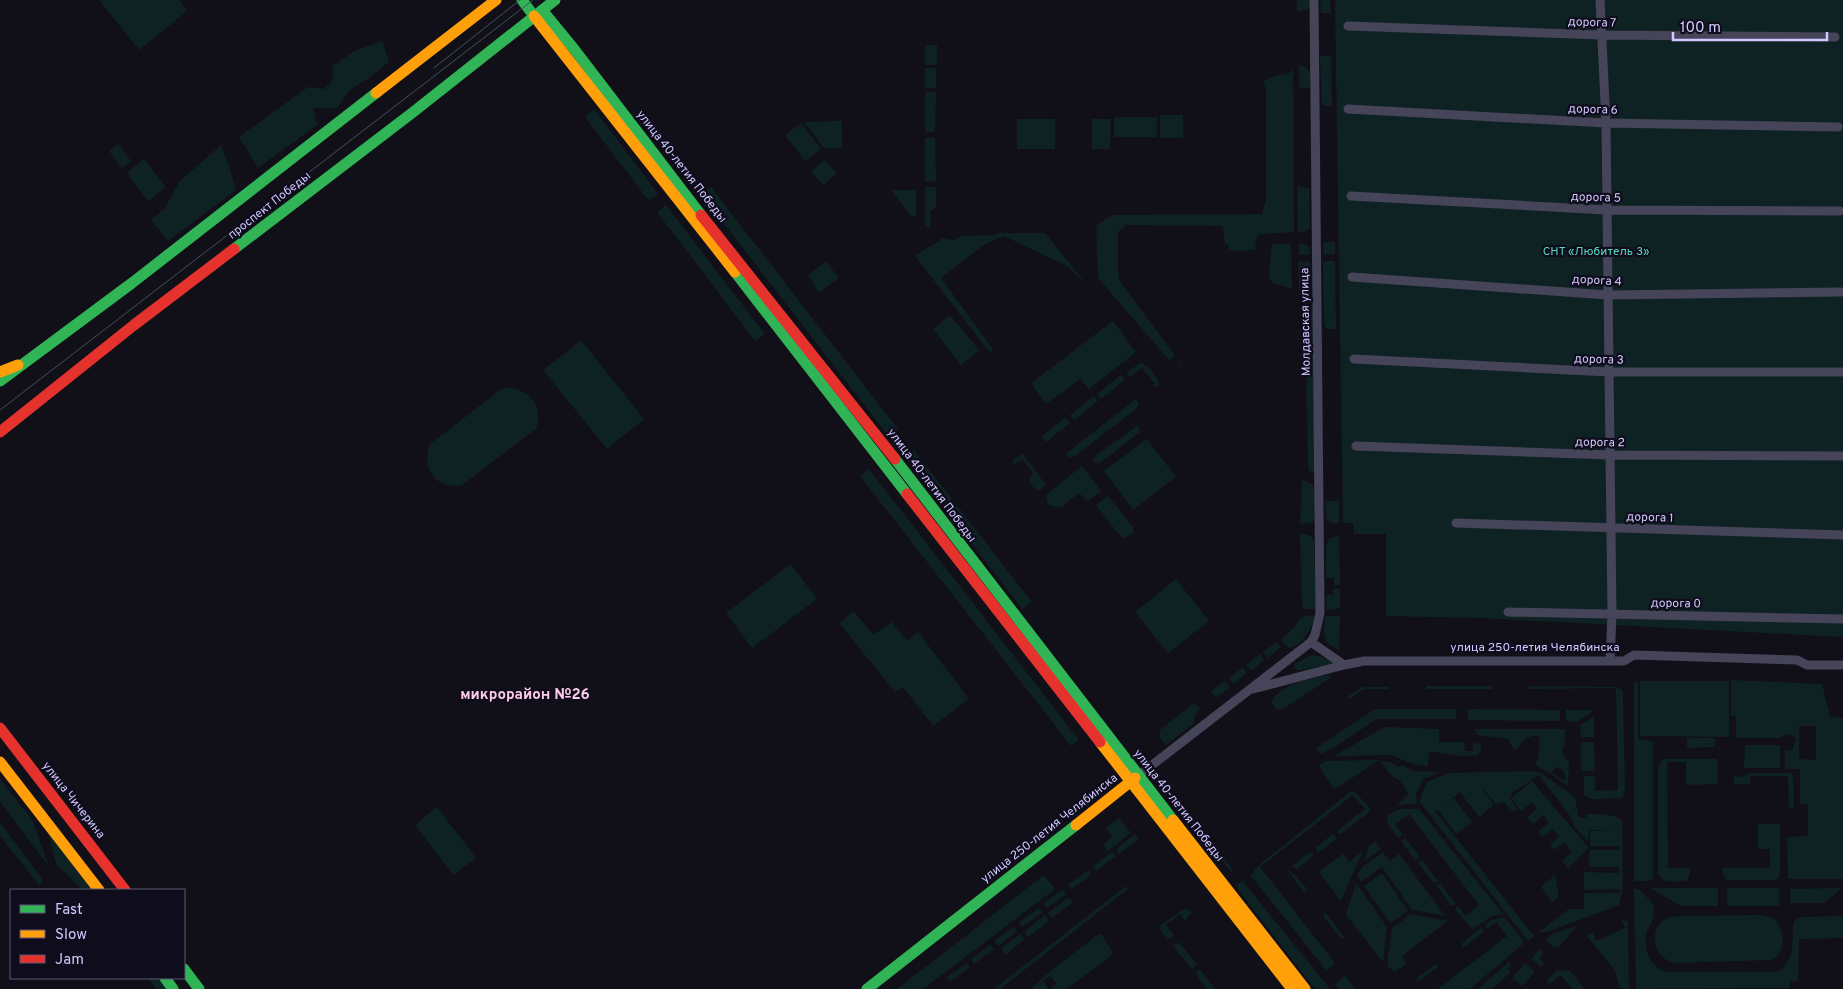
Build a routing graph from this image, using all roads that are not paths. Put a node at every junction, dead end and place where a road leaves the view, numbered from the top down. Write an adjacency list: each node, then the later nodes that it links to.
1 (496, 0): 21 (street, проспект Победы)
2 (522, 0): 7 (street, улица 40-летия Победы)
3 (534, 0): 7 (street, улица 40-летия Победы)
4 (555, 0): 7 (street, проспект Победы)
5 (1314, 0): 36 (street, Молдавская улица)
6 (1600, 0): 9 (street)
7 (538, 13): 26 (street, проспект Победы); 43 (street, улица 40-летия Победы)
8 (1348, 26): 9 (street, дорога 7)
9 (1601, 35): 10 (street, дорога 7); 12 (street)
10 (1835, 37)
11 (1348, 109): 12 (street, дорога 6)
12 (1606, 123): 13 (street, дорога 6); 15 (street)
13 (1838, 127)
14 (1352, 196): 15 (street, дорога 5)
15 (1606, 210): 16 (street, дорога 5); 19 (street)
16 (1840, 211)
17 (1352, 277): 19 (street, дорога 4)
18 (1841, 292): 19 (street, дорога 4)
19 (1608, 294): 23 (street)
20 (1354, 360): 23 (street, дорога 3)
21 (25, 363): 22 (street); 25 (street, проспект Победы)
22 (0, 372)
23 (1609, 372): 24 (street, дорога 3); 28 (street)
24 (1843, 372)
25 (0, 381)
26 (0, 432)
27 (1356, 446): 28 (street, дорога 2)
28 (1610, 455): 29 (street, дорога 2); 31 (street)
29 (1843, 456)
30 (1456, 523): 31 (street, дорога 1)
31 (1611, 528): 32 (street, дорога 1); 34 (street)
32 (1843, 535)
33 (1508, 612): 34 (street, дорога 0)
34 (1612, 614): 35 (street, дорога 0); 37 (street)
35 (1843, 619)
36 (1311, 642): 38 (street); 40 (street, улица 250-летия Челябинска)
37 (1610, 661): 38 (street, улица 250-летия Челябинска); 39 (street, улица 250-летия Челябинска)
38 (1344, 665): 40 (street, улица 250-летия Челябинска)
39 (1843, 665)
40 (1248, 690): 43 (street, улица 250-летия Челябинска)
41 (0, 728): 45 (street, улица Чичерина)
42 (0, 762): 44 (street)
43 (1134, 779): 48 (street, улица 250-летия Челябинска); 49 (street, улица 40-летия Победы); 50 (street, улица 40-летия Победы)
44 (98, 889)
45 (124, 889)
46 (185, 970): 47 (street)
47 (199, 989)
48 (867, 989)
49 (1292, 989)
50 (1305, 989)

